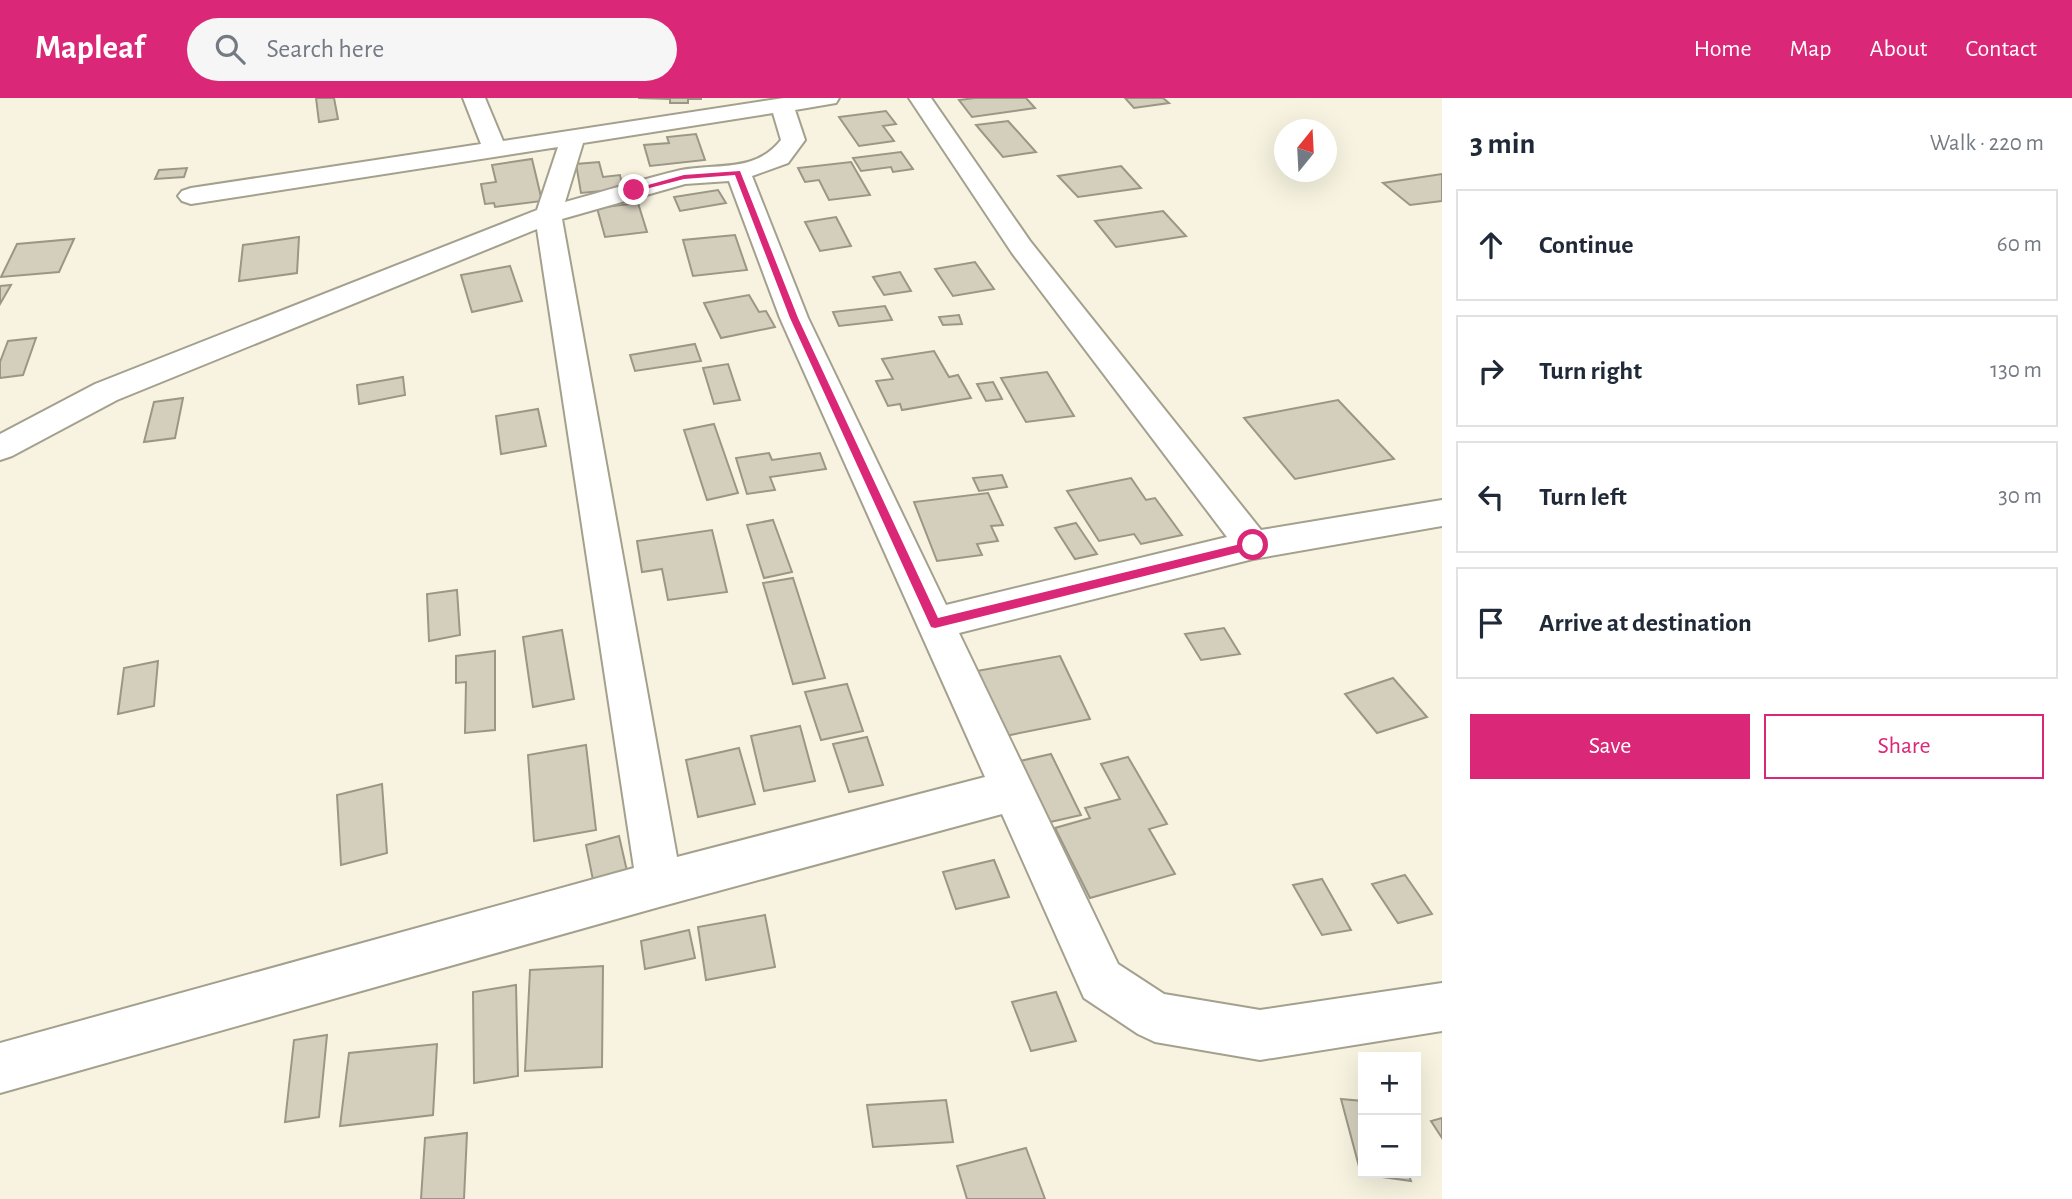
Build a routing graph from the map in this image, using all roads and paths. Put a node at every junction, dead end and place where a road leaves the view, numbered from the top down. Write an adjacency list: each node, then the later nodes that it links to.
1 (474, 98): 6 (street)
2 (828, 98): 4 (street)
3 (920, 98): 12 (street)
4 (762, 105): 5 (street); 7 (street)
5 (572, 139): 6 (street); 9 (street)
6 (495, 149): 8 (street)
7 (738, 173): 9 (street); 13 (street)
8 (191, 196)
9 (548, 215): 10 (street); 15 (street)
10 (0, 448)
11 (1442, 513): 12 (street)
12 (1253, 545): 13 (street)
13 (935, 624): 14 (street)
14 (1011, 791): 15 (street); 16 (street)
15 (659, 884): 17 (street)
16 (1442, 1007)
17 (0, 1068)

